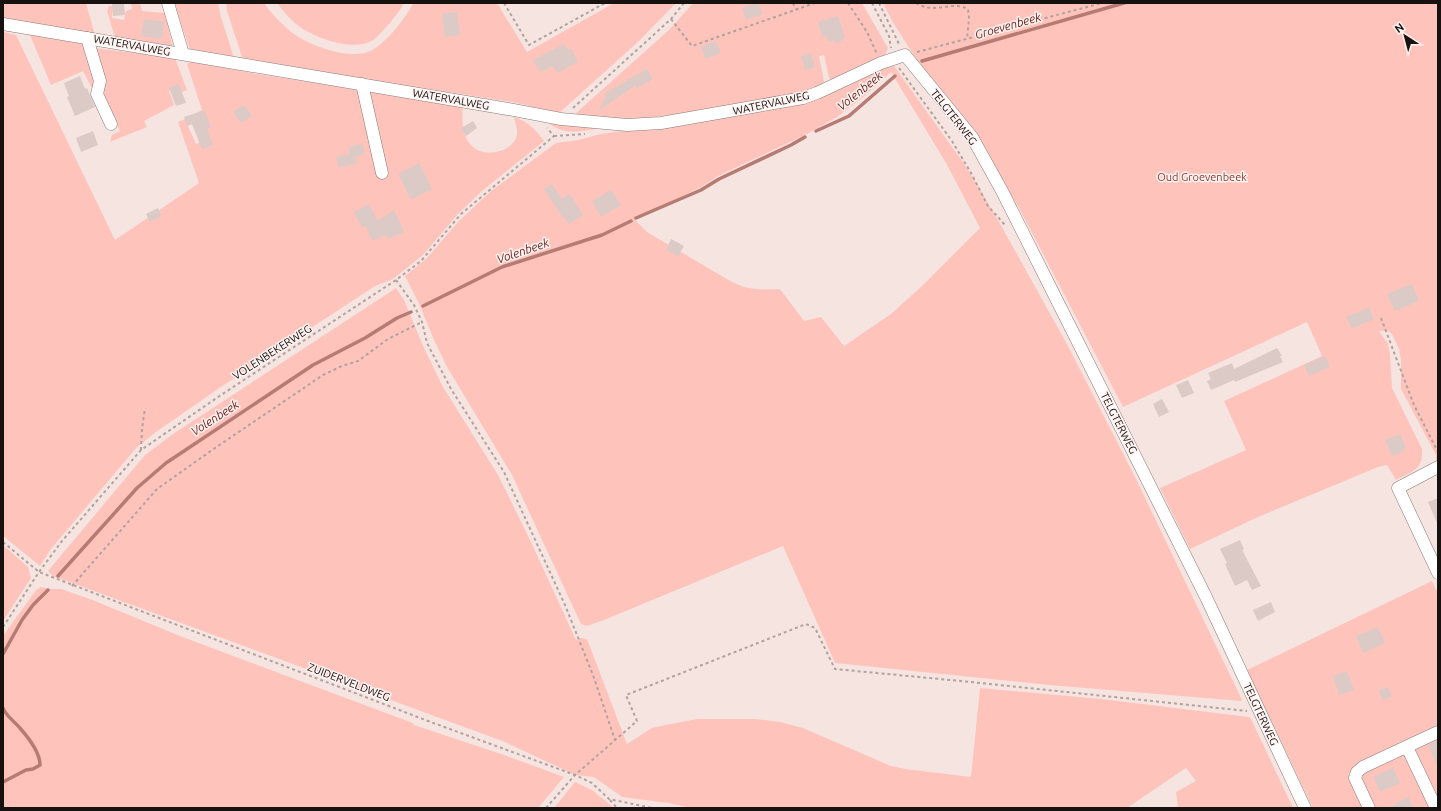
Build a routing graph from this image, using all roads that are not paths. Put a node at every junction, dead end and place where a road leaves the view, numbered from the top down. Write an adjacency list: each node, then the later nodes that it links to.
1 (168, 3): 4 (street)
2 (3, 24): 3 (street, WATERVALWEG)
3 (87, 38): 4 (street, WATERVALWEG); 7 (street)
4 (183, 54): 6 (street, WATERVALWEG)
5 (899, 57): 6 (street, WATERVALWEG); 13 (street, TELGTERWEG)
6 (362, 84): 8 (street)
7 (110, 124)
8 (382, 173)
9 (1438, 467): 10 (street)
10 (1438, 573)
11 (1438, 732): 12 (street)
12 (1407, 747): 14 (street); 15 (street)
13 (1305, 808)
14 (1369, 808)
15 (1436, 808)

